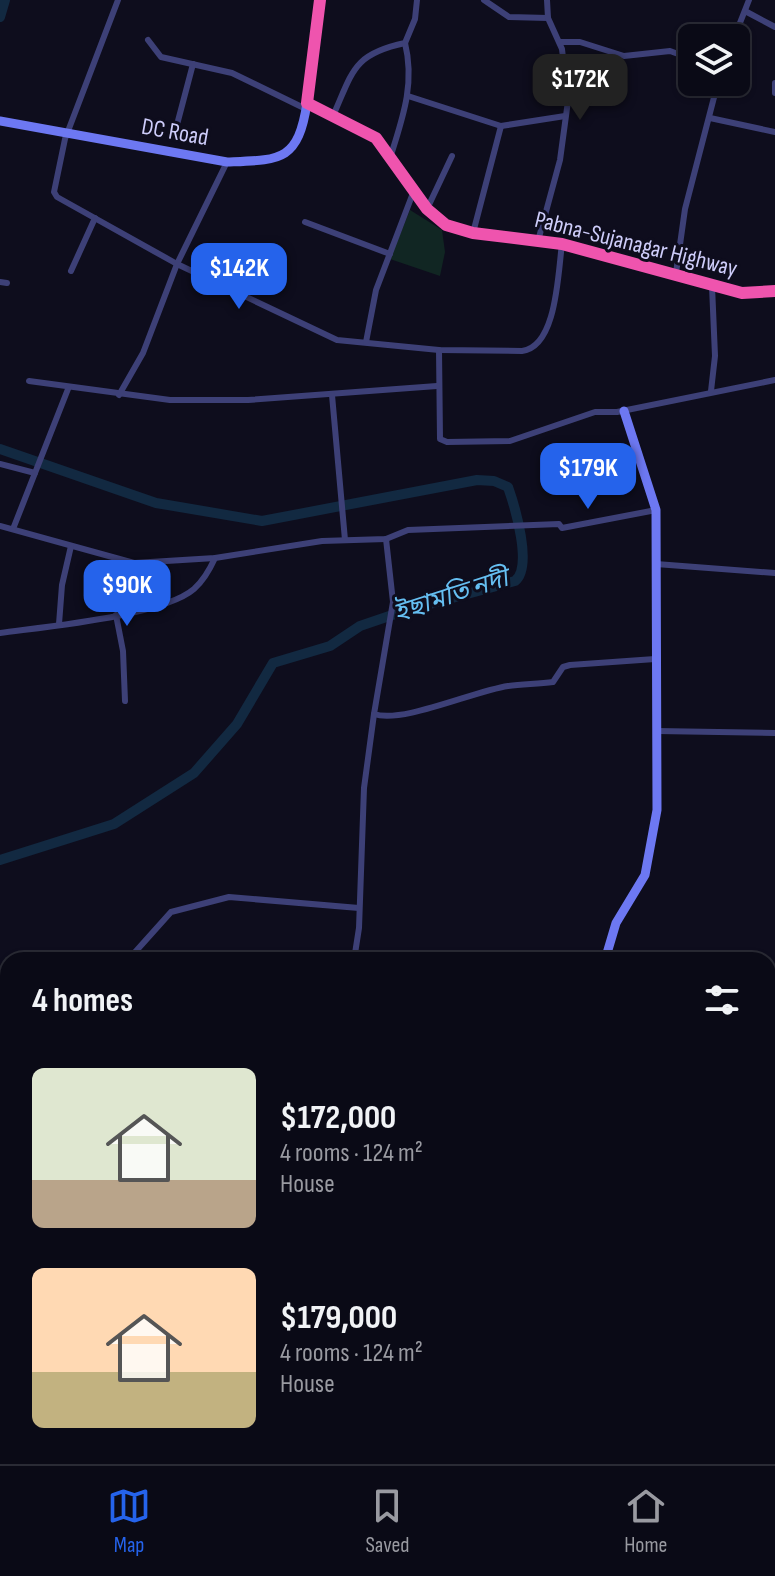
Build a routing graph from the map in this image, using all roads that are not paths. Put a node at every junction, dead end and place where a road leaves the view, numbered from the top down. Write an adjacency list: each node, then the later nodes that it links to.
1 (118, 0): 27 (street)
2 (320, 0): 20 (highway)
3 (417, 0): 13 (street)
4 (484, 0): 8 (street)
5 (547, 0): 8 (street)
6 (749, 0): 7 (street)
7 (745, 11): 9 (street); 10 (street)
8 (548, 18): 12 (street)
9 (740, 24)
10 (775, 27)
11 (148, 40): 15 (street)
12 (560, 42): 14 (street); 22 (street)
13 (405, 43): 18 (street); 21 (street)
14 (678, 54)
15 (193, 64): 20 (street); 28 (street)
16 (775, 83): 17 (street)
17 (775, 93)
18 (408, 96): 25 (street); 29 (street)
19 (715, 96): 23 (street)
20 (306, 106): 21 (highway, Pabna-Sujanagar Highway); 31 (street, DC Road)
21 (333, 116): 29 (highway, Pabna-Sujanagar Highway)
22 (565, 116): 25 (street); 37 (street)
23 (710, 118): 26 (street); 42 (street)
24 (0, 121): 27 (street, DC Road)
25 (501, 126): 36 (street)
26 (775, 132)
27 (66, 136): 31 (street, DC Road); 34 (street)
28 (174, 136)
29 (391, 155): 32 (highway, Pabna-Sujanagar Highway)
30 (452, 156): 33 (street)
31 (227, 162): 40 (street)
32 (414, 189): 33 (highway, Pabna-Sujanagar Highway); 39 (street)
33 (427, 209): 36 (highway, Pabna-Sujanagar Highway)
34 (95, 218): 40 (street); 41 (street)
35 (305, 222): 39 (street)
36 (473, 233): 37 (highway, Pabna-Sujanagar Highway)
37 (538, 241): 38 (highway, Pabna-Sujanagar Highway)
38 (562, 244): 42 (highway, Pabna-Sujanagar Highway); 46 (street)
39 (390, 254): 45 (street)
40 (177, 264): 45 (street); 52 (street)
41 (71, 271)
42 (676, 275): 43 (highway, Pabna-Sujanagar Highway)
43 (712, 286): 44 (highway, Pabna-Sujanagar Highway); 51 (street)
44 (775, 291)
45 (366, 342): 46 (street)
46 (439, 350): 49 (street)
47 (775, 380): 51 (street)
48 (29, 381): 50 (street)
49 (437, 386): 53 (street); 54 (street)
50 (68, 389): 52 (street); 56 (street)
51 (711, 391): 54 (street)
52 (119, 395): 53 (street)
53 (332, 395): 61 (street)
54 (624, 411): 57 (street)
55 (0, 464): 56 (street)
56 (35, 473): 59 (street)
57 (656, 510): 60 (street); 64 (street)
58 (0, 526): 59 (street)
59 (13, 529): 62 (street)
60 (386, 539): 61 (street); 71 (street)
61 (345, 540): 63 (street)
62 (71, 546): 63 (street); 67 (street)
63 (215, 558): 66 (street)
64 (656, 564): 65 (street); 69 (street)
65 (775, 573)
66 (116, 615): 67 (street); 70 (street)
67 (59, 624): 68 (street)
68 (0, 633)
69 (655, 659): 71 (street); 72 (street)
70 (125, 701)
71 (374, 714): 74 (street)
72 (657, 731): 73 (street); 77 (street)
73 (775, 733)
74 (359, 908): 75 (street); 76 (street)
75 (135, 952)
76 (355, 952)
77 (607, 952)

